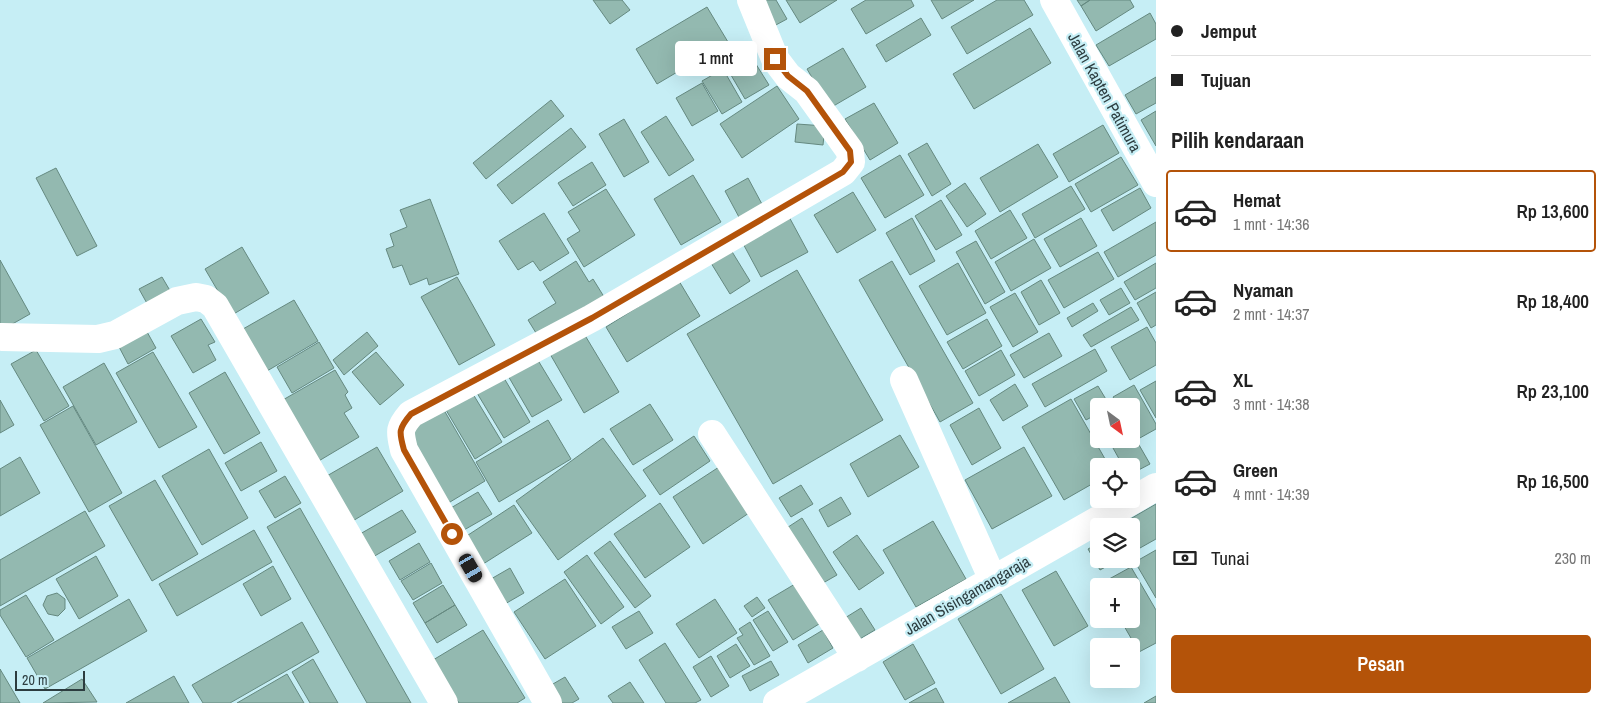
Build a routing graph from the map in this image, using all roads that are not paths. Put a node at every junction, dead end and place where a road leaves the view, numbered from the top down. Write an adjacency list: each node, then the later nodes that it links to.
1 (751, 0): 11 (street)
2 (1054, 0): 3 (street, Jalan Kapten Patimura)
3 (1156, 183)
4 (2, 337): 10 (street)
5 (904, 380): 8 (street)
6 (712, 434): 9 (street)
7 (1156, 487): 8 (street, Jalan Sisingamangaraja)
8 (993, 580): 9 (street, Jalan Sisingamangaraja)
9 (857, 658): 12 (street, Jalan Sisingamangaraja)
10 (444, 703)
11 (548, 703)
12 (777, 703)

